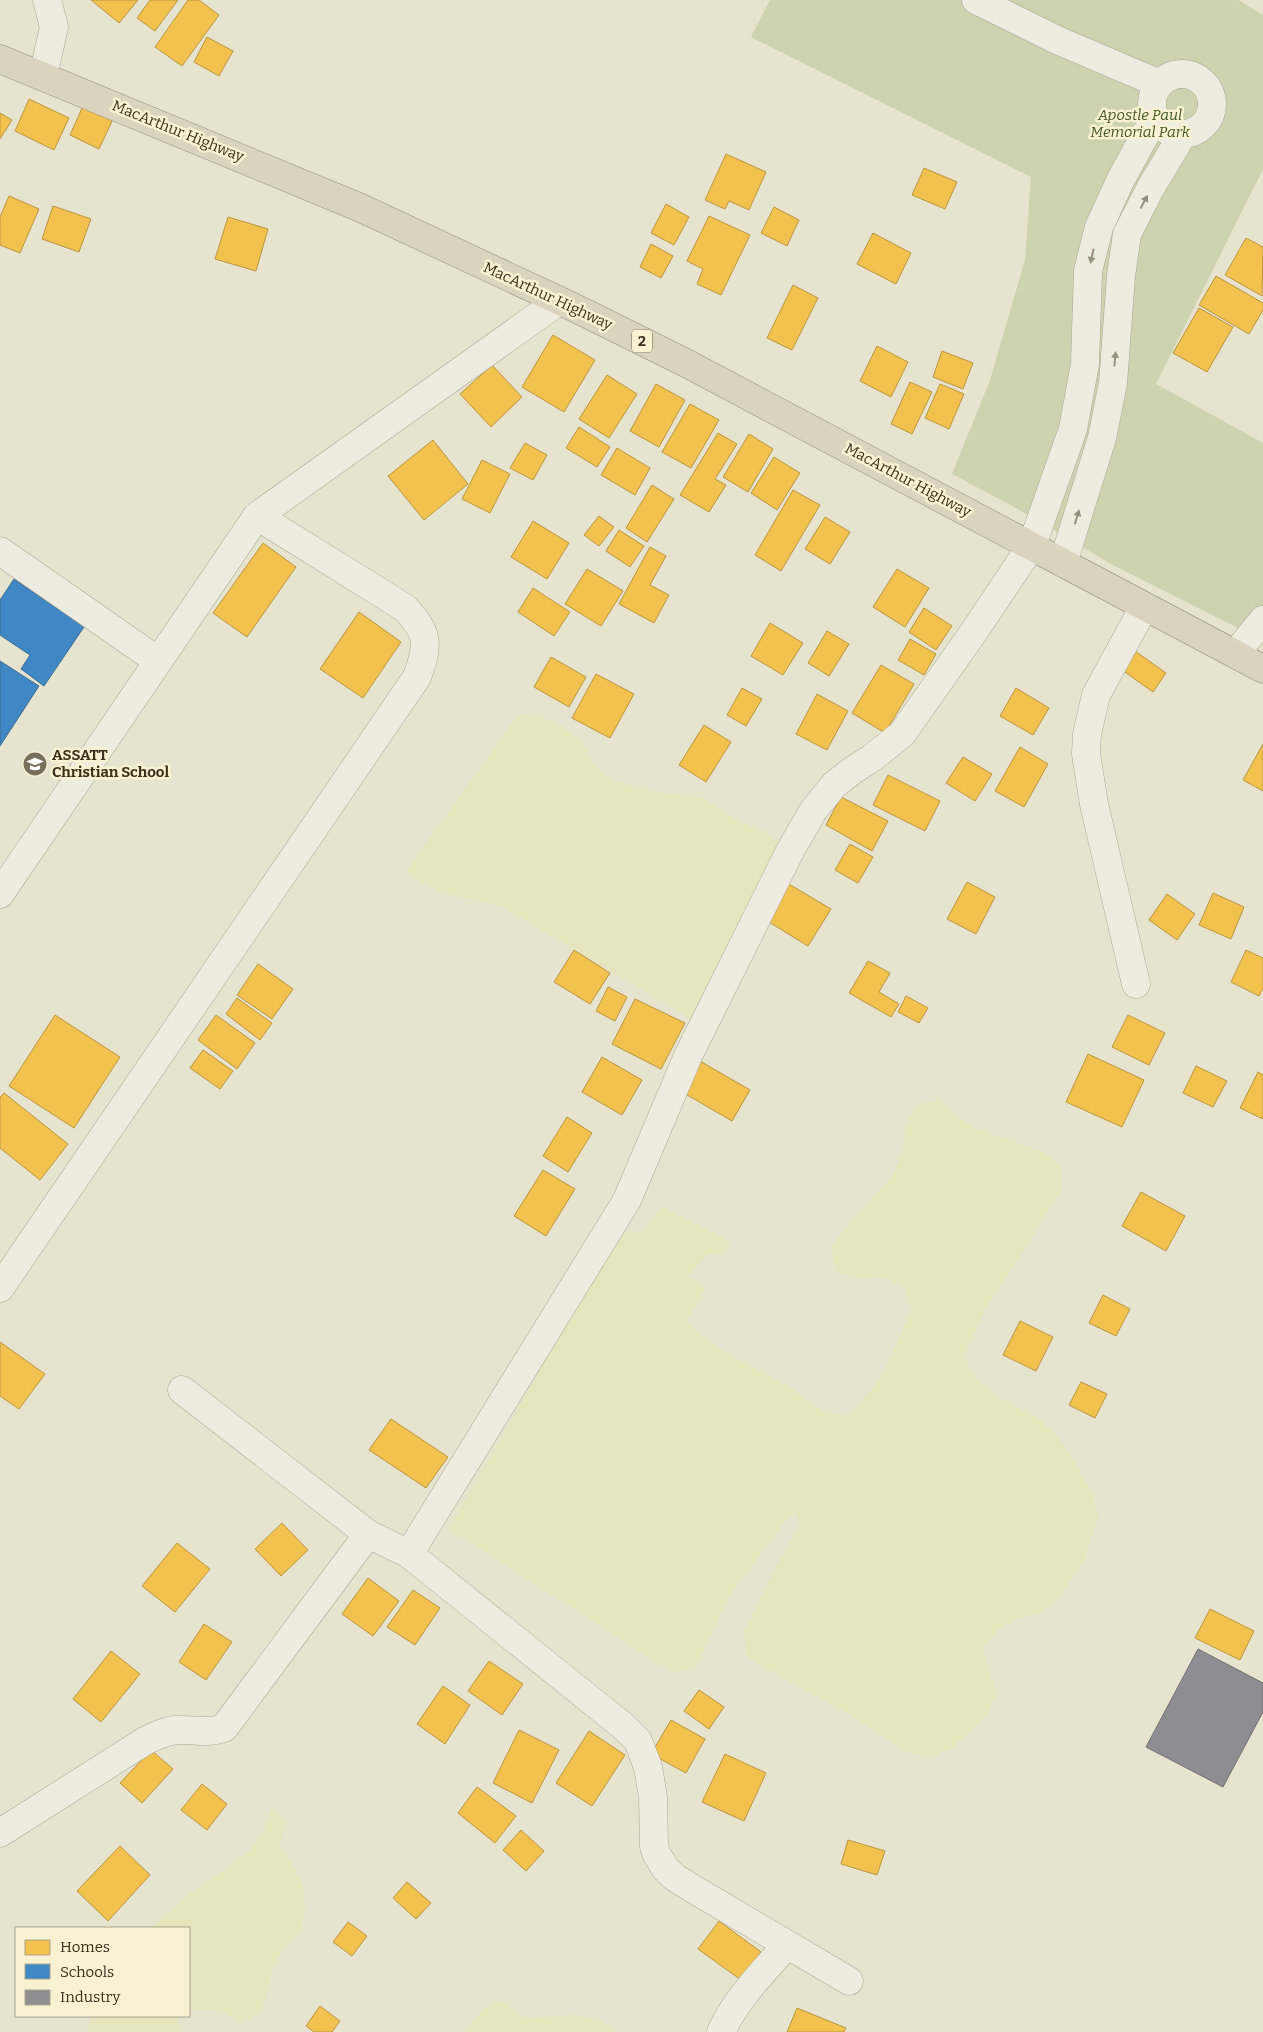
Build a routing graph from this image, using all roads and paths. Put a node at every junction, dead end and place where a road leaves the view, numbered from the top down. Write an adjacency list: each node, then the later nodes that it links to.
1 (47, 0): 4 (street)
2 (976, 0): 5 (street)
3 (0, 58): 4 (highway, MacArthur Highway / 2)
4 (43, 76): 10 (highway, MacArthur Highway / 2)
5 (1160, 84): 6 (street); 7 (street)
6 (1155, 117): 7 (street); 8 (street)
7 (1183, 134): 9 (street, one-way to 7)
8 (1099, 227): 9 (street); 11 (street, one-way to 11)
9 (1127, 234): 12 (street, one-way to 9)
10 (559, 301): 15 (street); 16 (highway, MacArthur Highway / 2)
11 (1073, 429): 12 (street); 13 (street)
12 (1102, 438): 14 (street)
13 (1054, 481): 14 (street); 16 (street)
14 (1085, 492): 18 (street, one-way to 14)
15 (257, 516): 22 (street); 26 (street)
16 (1032, 545): 18 (highway, MacArthur Highway / 2); 29 (street)
17 (0, 551): 22 (street)
18 (1063, 563): 19 (highway, MacArthur Highway / 2)
19 (1144, 607): 21 (highway, MacArthur Highway / 2); 25 (street)
20 (1263, 620): 21 (street)
21 (1236, 653): 23 (highway, MacArthur Highway / 2)
22 (158, 661): 24 (street)
23 (1263, 669)
24 (0, 894)
25 (1136, 984)
26 (0, 1288)
27 (182, 1390): 28 (street)
28 (368, 1534): 29 (street); 30 (street)
29 (409, 1554): 31 (street)
30 (0, 1833)
31 (787, 1945): 32 (street); 33 (street)
32 (849, 1981)
33 (721, 2032)

